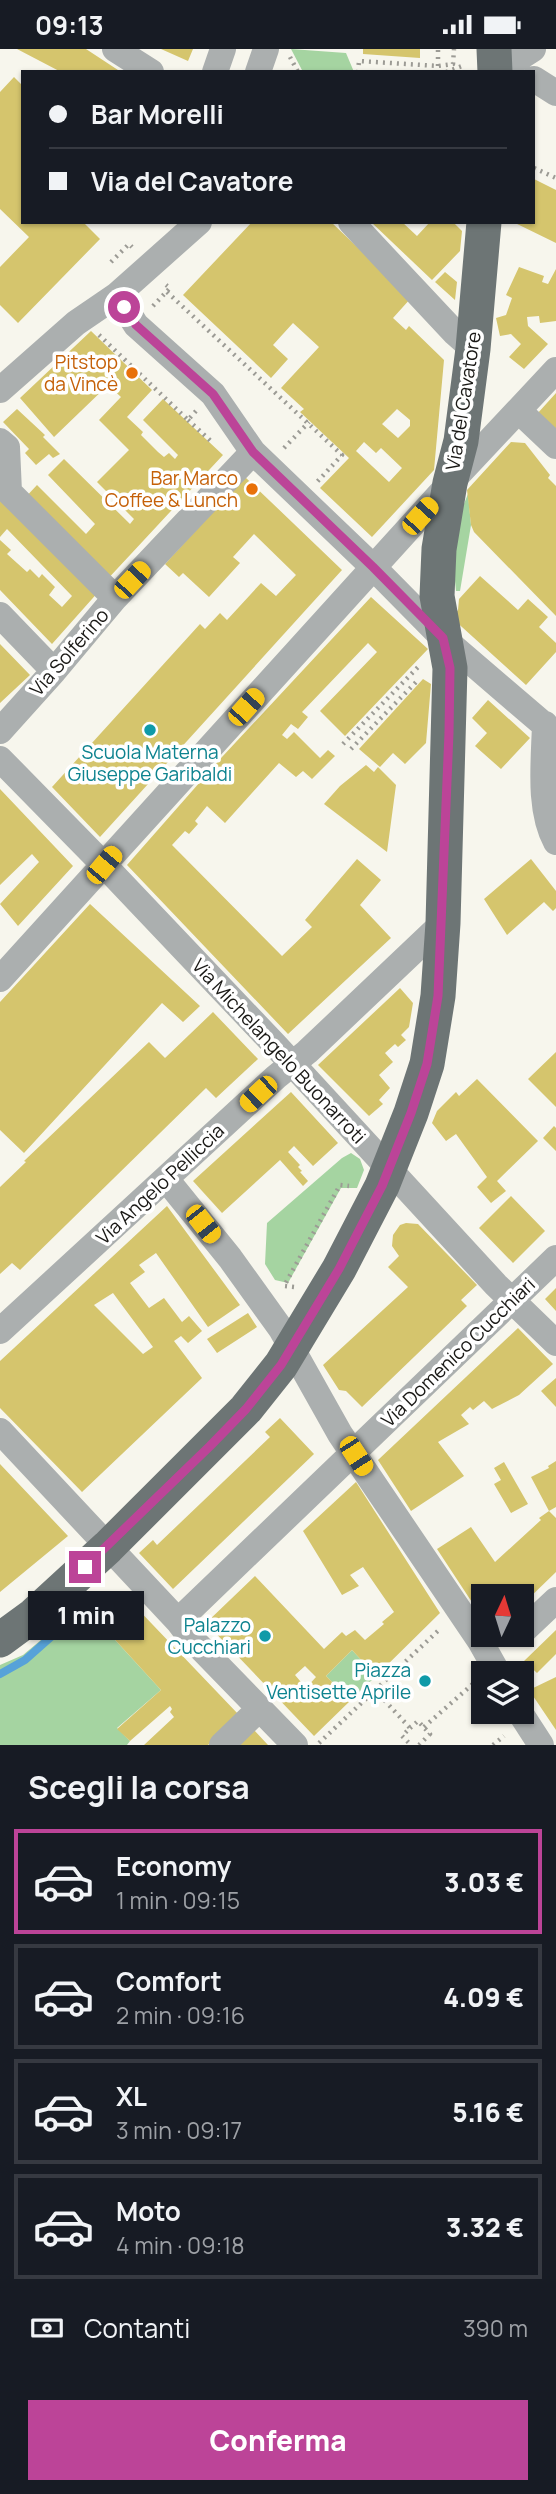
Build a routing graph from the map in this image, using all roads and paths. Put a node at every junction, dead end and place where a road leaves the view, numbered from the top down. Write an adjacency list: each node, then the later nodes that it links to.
1 (115, 49): 9 (street)
2 (223, 49): 10 (street)
3 (266, 49): 11 (street)
4 (438, 49): 8 (path)
5 (454, 49): 8 (path)
6 (553, 49): 7 (street)
7 (511, 64)
8 (438, 66): 12 (path)
9 (148, 70)
10 (216, 70)
11 (259, 70)
12 (358, 70)
13 (535, 80): 14 (street)
14 (556, 93)
15 (535, 168): 16 (path)
16 (556, 178)
17 (197, 224): 21 (street)
18 (353, 224): 23 (street)
19 (484, 224): 23 (main road, Via del Cavatore)
20 (167, 292): 32 (path)
21 (117, 295): 22 (street); 26 (street)
22 (76, 323): 25 (street); 26 (path)
23 (474, 349): 31 (main road, Via del Cavatore)
24 (556, 370): 27 (street)
25 (0, 390)
26 (213, 394): 30 (street)
27 (519, 411): 29 (street); 31 (street)
28 (0, 441): 34 (street)
29 (556, 446)
30 (253, 452): 33 (street); 34 (street, Via Solferino)
31 (450, 483): 33 (street); 36 (main road, Via del Cavatore)
32 (312, 488)
33 (373, 567): 36 (street); 46 (street)
34 (115, 598): 38 (street, Via Solferino)
35 (0, 615): 38 (street)
36 (443, 638): 40 (street); 47 (main road, Via del Cavatore)
37 (419, 665): 42 (path)
38 (54, 671): 41 (street, Via Solferino)
39 (425, 673): 43 (path)
40 (550, 729): 45 (street)
41 (0, 730)
42 (343, 744)
43 (351, 749)
44 (0, 759): 46 (street, Via Michelangelo Buonarroti)
45 (556, 842)
46 (104, 865): 48 (street); 49 (street, Via Michelangelo Buonarroti)
47 (443, 923): 49 (street, Via Angelo Pelliccia); 50 (main road, Via del Cavatore)
48 (0, 979)
49 (291, 1063): 50 (street, Via Michelangelo Buonarroti); 51 (street, Via Angelo Pelliccia)
50 (390, 1168): 53 (street, Via Michelangelo Buonarroti); 56 (main road, Via del Cavatore)
51 (166, 1179): 54 (street, Via Angelo Pelliccia); 56 (street)
52 (556, 1258): 53 (street, Via Domenico Cucchiari)
53 (514, 1300): 55 (street, Via Michelangelo Buonarroti); 58 (street, Via Domenico Cucchiari)
54 (0, 1331)
55 (556, 1343)
56 (292, 1349): 58 (street); 59 (main road, Via del Cavatore)
57 (0, 1431): 59 (street)
58 (354, 1453): 62 (street, Via Domenico Cucchiari); 66 (street)
59 (108, 1547): 62 (street); 64 (main road, Via del Cavatore)
60 (556, 1600): 61 (street)
61 (534, 1620)
62 (178, 1621): 70 (street)
63 (447, 1637): 69 (path)
64 (0, 1640)
65 (507, 1647): 67 (street)
66 (484, 1661)
67 (494, 1661)
68 (471, 1686): 72 (path)
69 (375, 1690): 73 (path); 74 (path)
70 (258, 1710): 74 (street); 77 (street)
71 (528, 1724): 78 (street)
72 (424, 1727): 73 (path); 76 (path)
73 (410, 1728): 75 (path)
74 (307, 1744)
75 (408, 1744)
76 (422, 1744)
77 (222, 1745)
78 (541, 1745)

